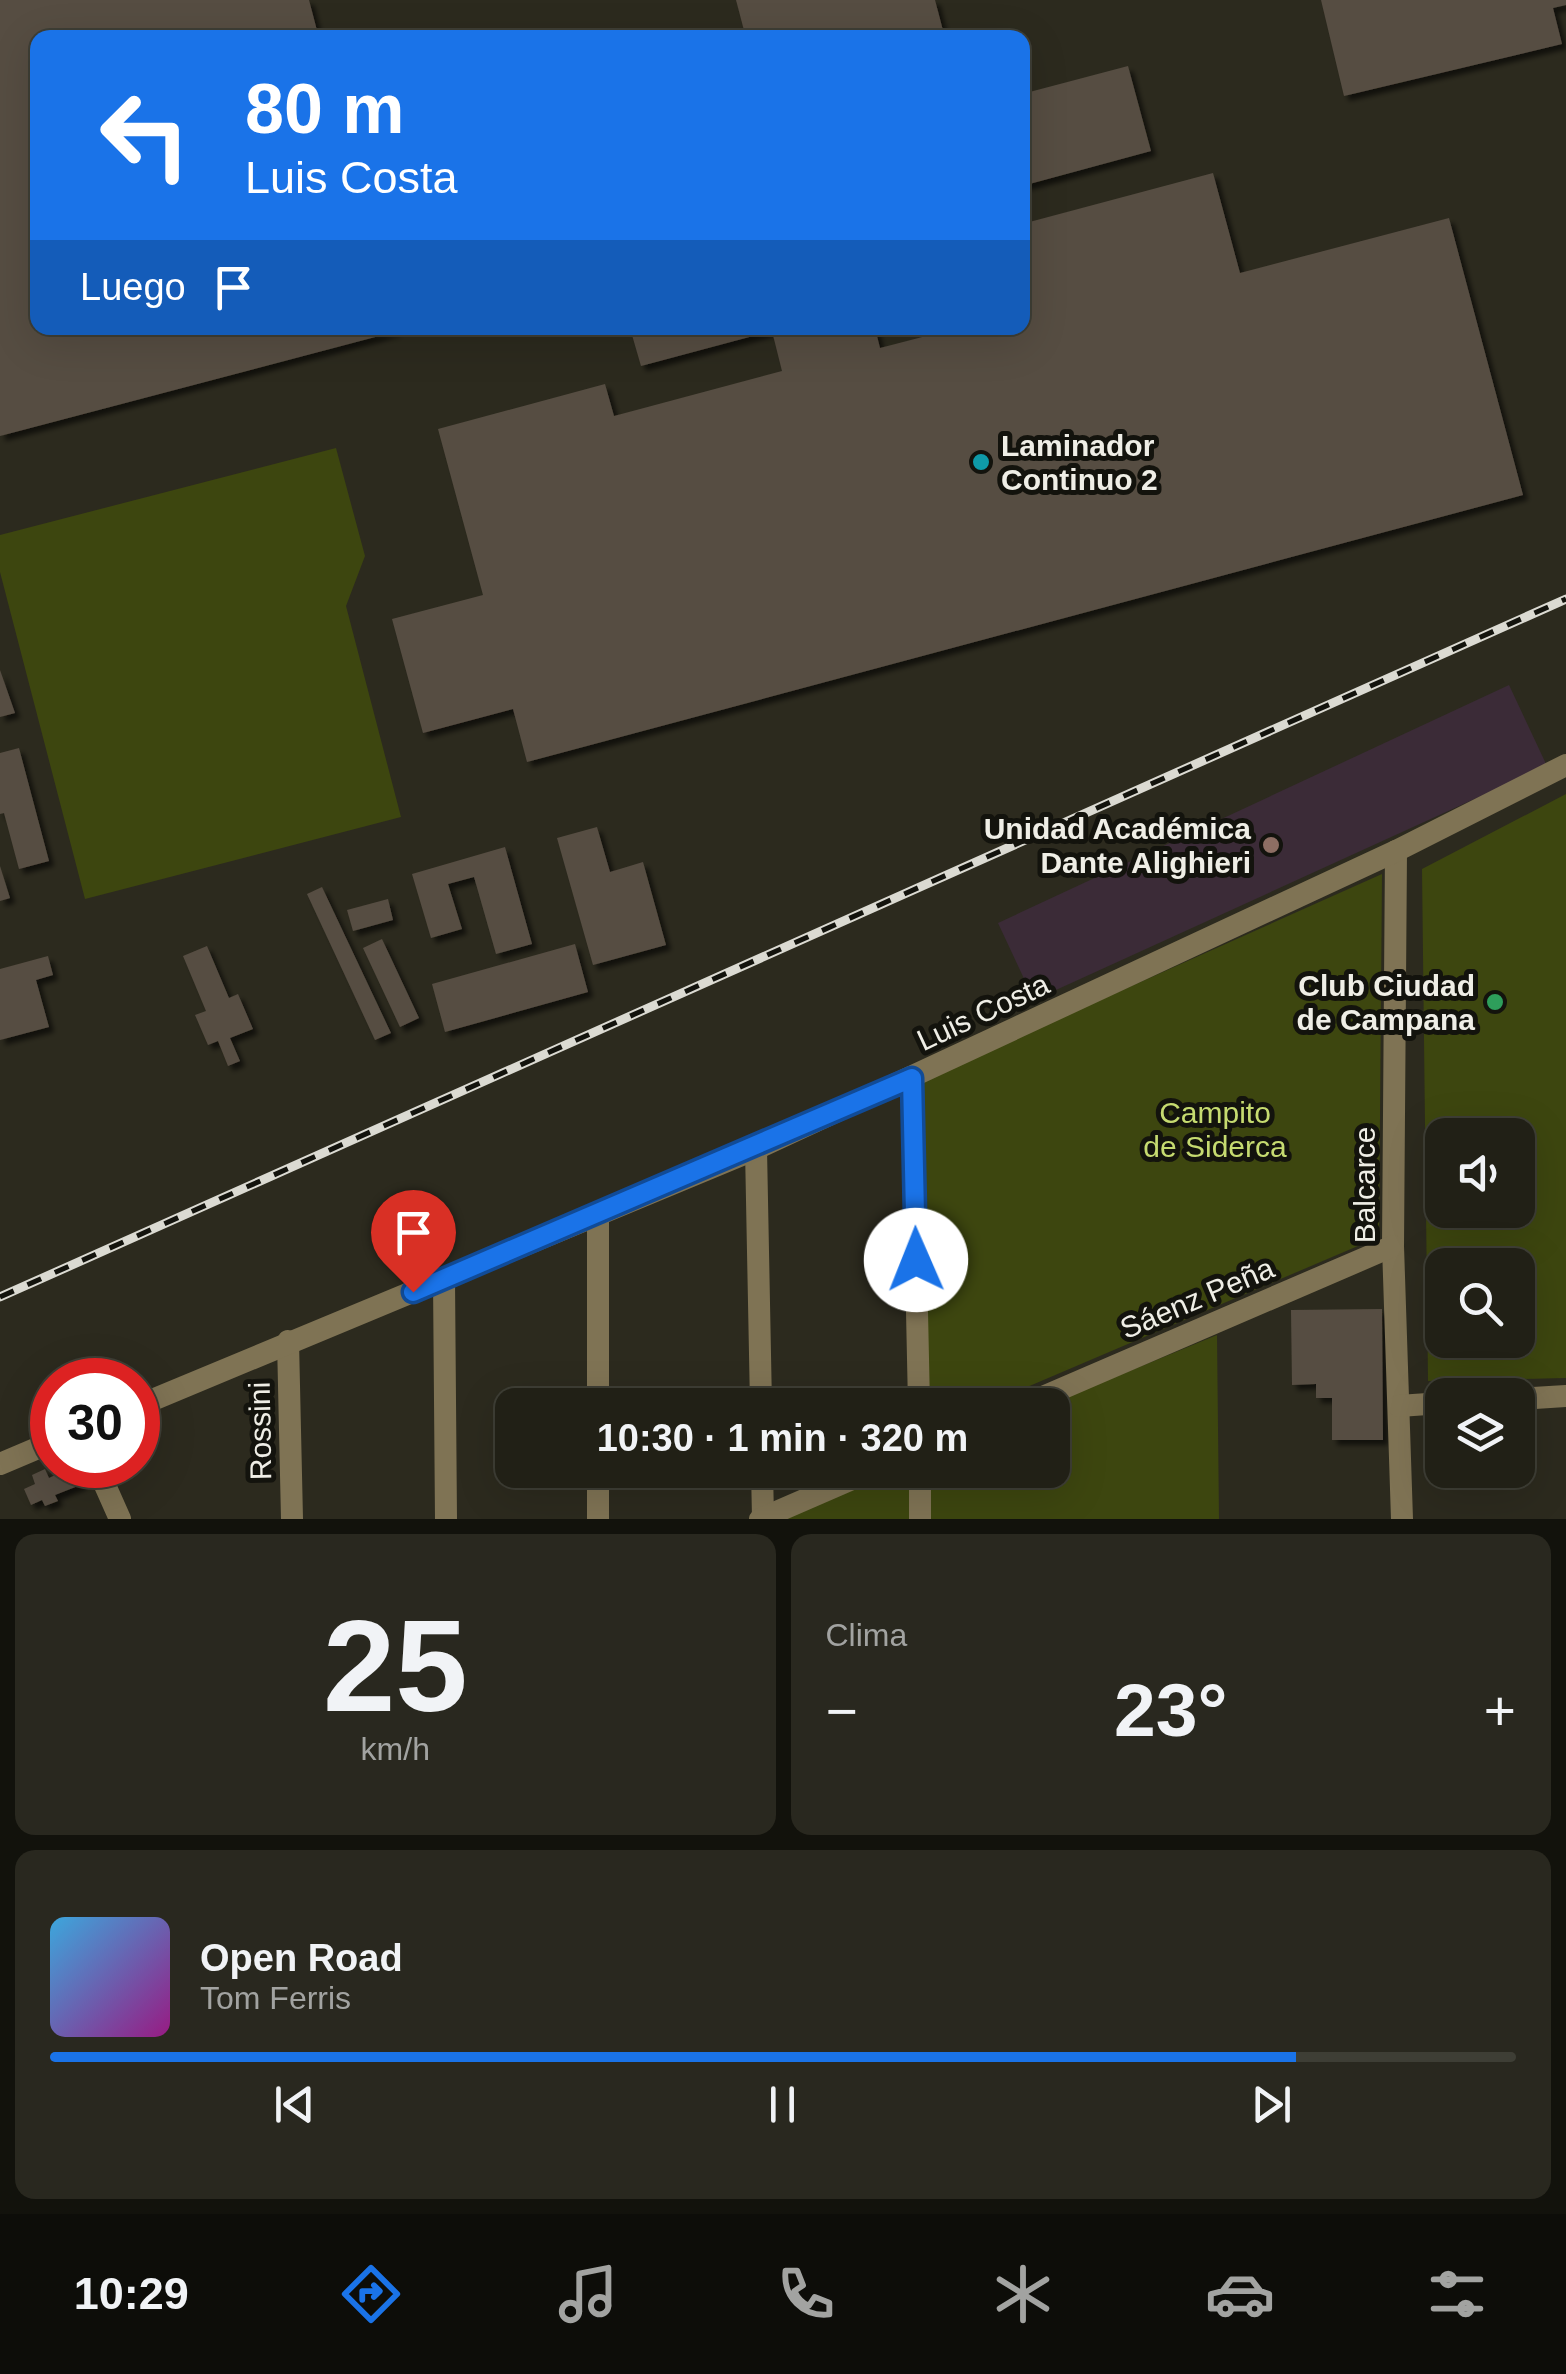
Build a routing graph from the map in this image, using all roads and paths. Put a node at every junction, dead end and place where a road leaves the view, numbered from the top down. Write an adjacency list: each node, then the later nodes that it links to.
1 (1566, 765): 2 (street, Luis Costa)
2 (1396, 852): 3 (street, Luis Costa); 6 (street, Balcarce)
3 (912, 1078): 4 (street, Luis Costa); 11 (street)
4 (756, 1148): 5 (street, Luis Costa); 10 (street)
5 (598, 1214): 7 (street, Luis Costa); 9 (street)
6 (1393, 1246): 12 (street, Sáenz Peña); 17 (street, Balcarce)
7 (444, 1280): 8 (street, Luis Costa); 28 (street)
8 (288, 1341): 13 (street, Luis Costa); 27 (street, Rossini)
9 (598, 1388)
10 (761, 1388)
11 (918, 1388)
12 (1063, 1388)
13 (160, 1396)
14 (1566, 1396): 15 (street)
15 (1535, 1397)
16 (1425, 1404): 17 (street)
17 (1399, 1406): 31 (street, Balcarce)
18 (30, 1451): 19 (street)
19 (0, 1464)
20 (106, 1488): 26 (street)
21 (598, 1488): 29 (street)
22 (762, 1488): 25 (street)
23 (831, 1488): 25 (street)
24 (920, 1488): 30 (street)
25 (762, 1518)
26 (120, 1519)
27 (292, 1519)
28 (446, 1519)
29 (598, 1519)
30 (920, 1519)
31 (1402, 1519)

